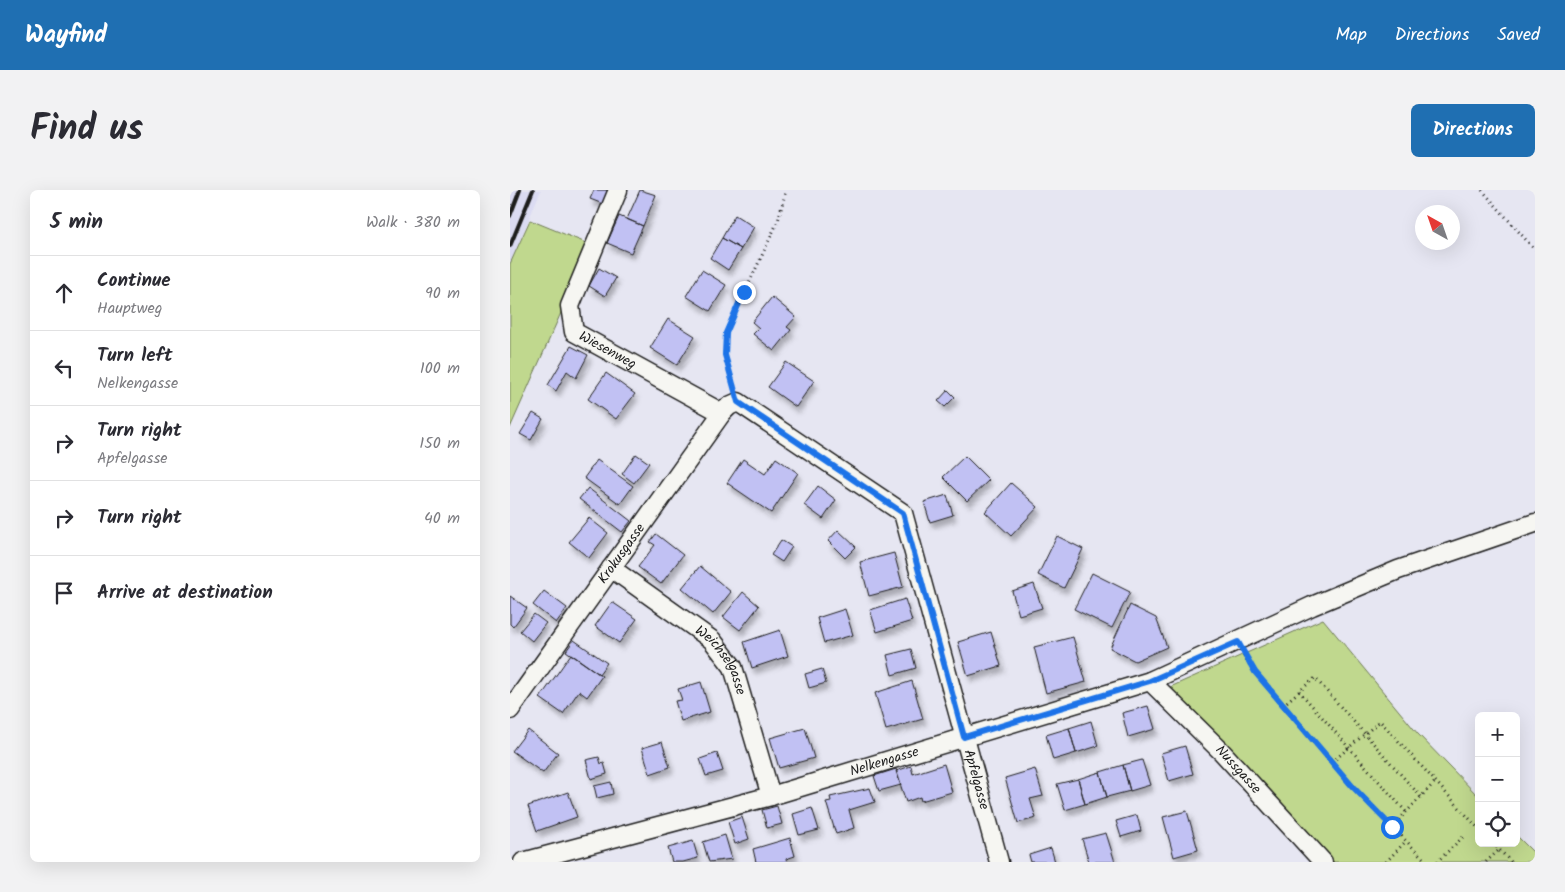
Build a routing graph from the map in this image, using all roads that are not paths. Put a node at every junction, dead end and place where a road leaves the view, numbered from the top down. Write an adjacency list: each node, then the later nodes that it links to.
1 (618, 190): 3 (street, Wiesenweg)
2 (738, 402): 3 (street, Krokusgasse); 8 (street, Apfelgasse)
3 (722, 414): 5 (street, Krokusgasse)
4 (1535, 523): 6 (street, Nelkengasse)
5 (611, 568): 7 (street, Krokusgasse); 9 (street, Weichselgasse)
6 (1150, 681): 8 (street, Nelkengasse); 12 (street, Nussgasse)
7 (510, 710)
8 (964, 737): 9 (street, Nelkengasse); 11 (street, Apfelgasse)
9 (771, 796): 10 (street, Nelkengasse)
10 (523, 862)
11 (999, 862)
12 (1323, 862)

